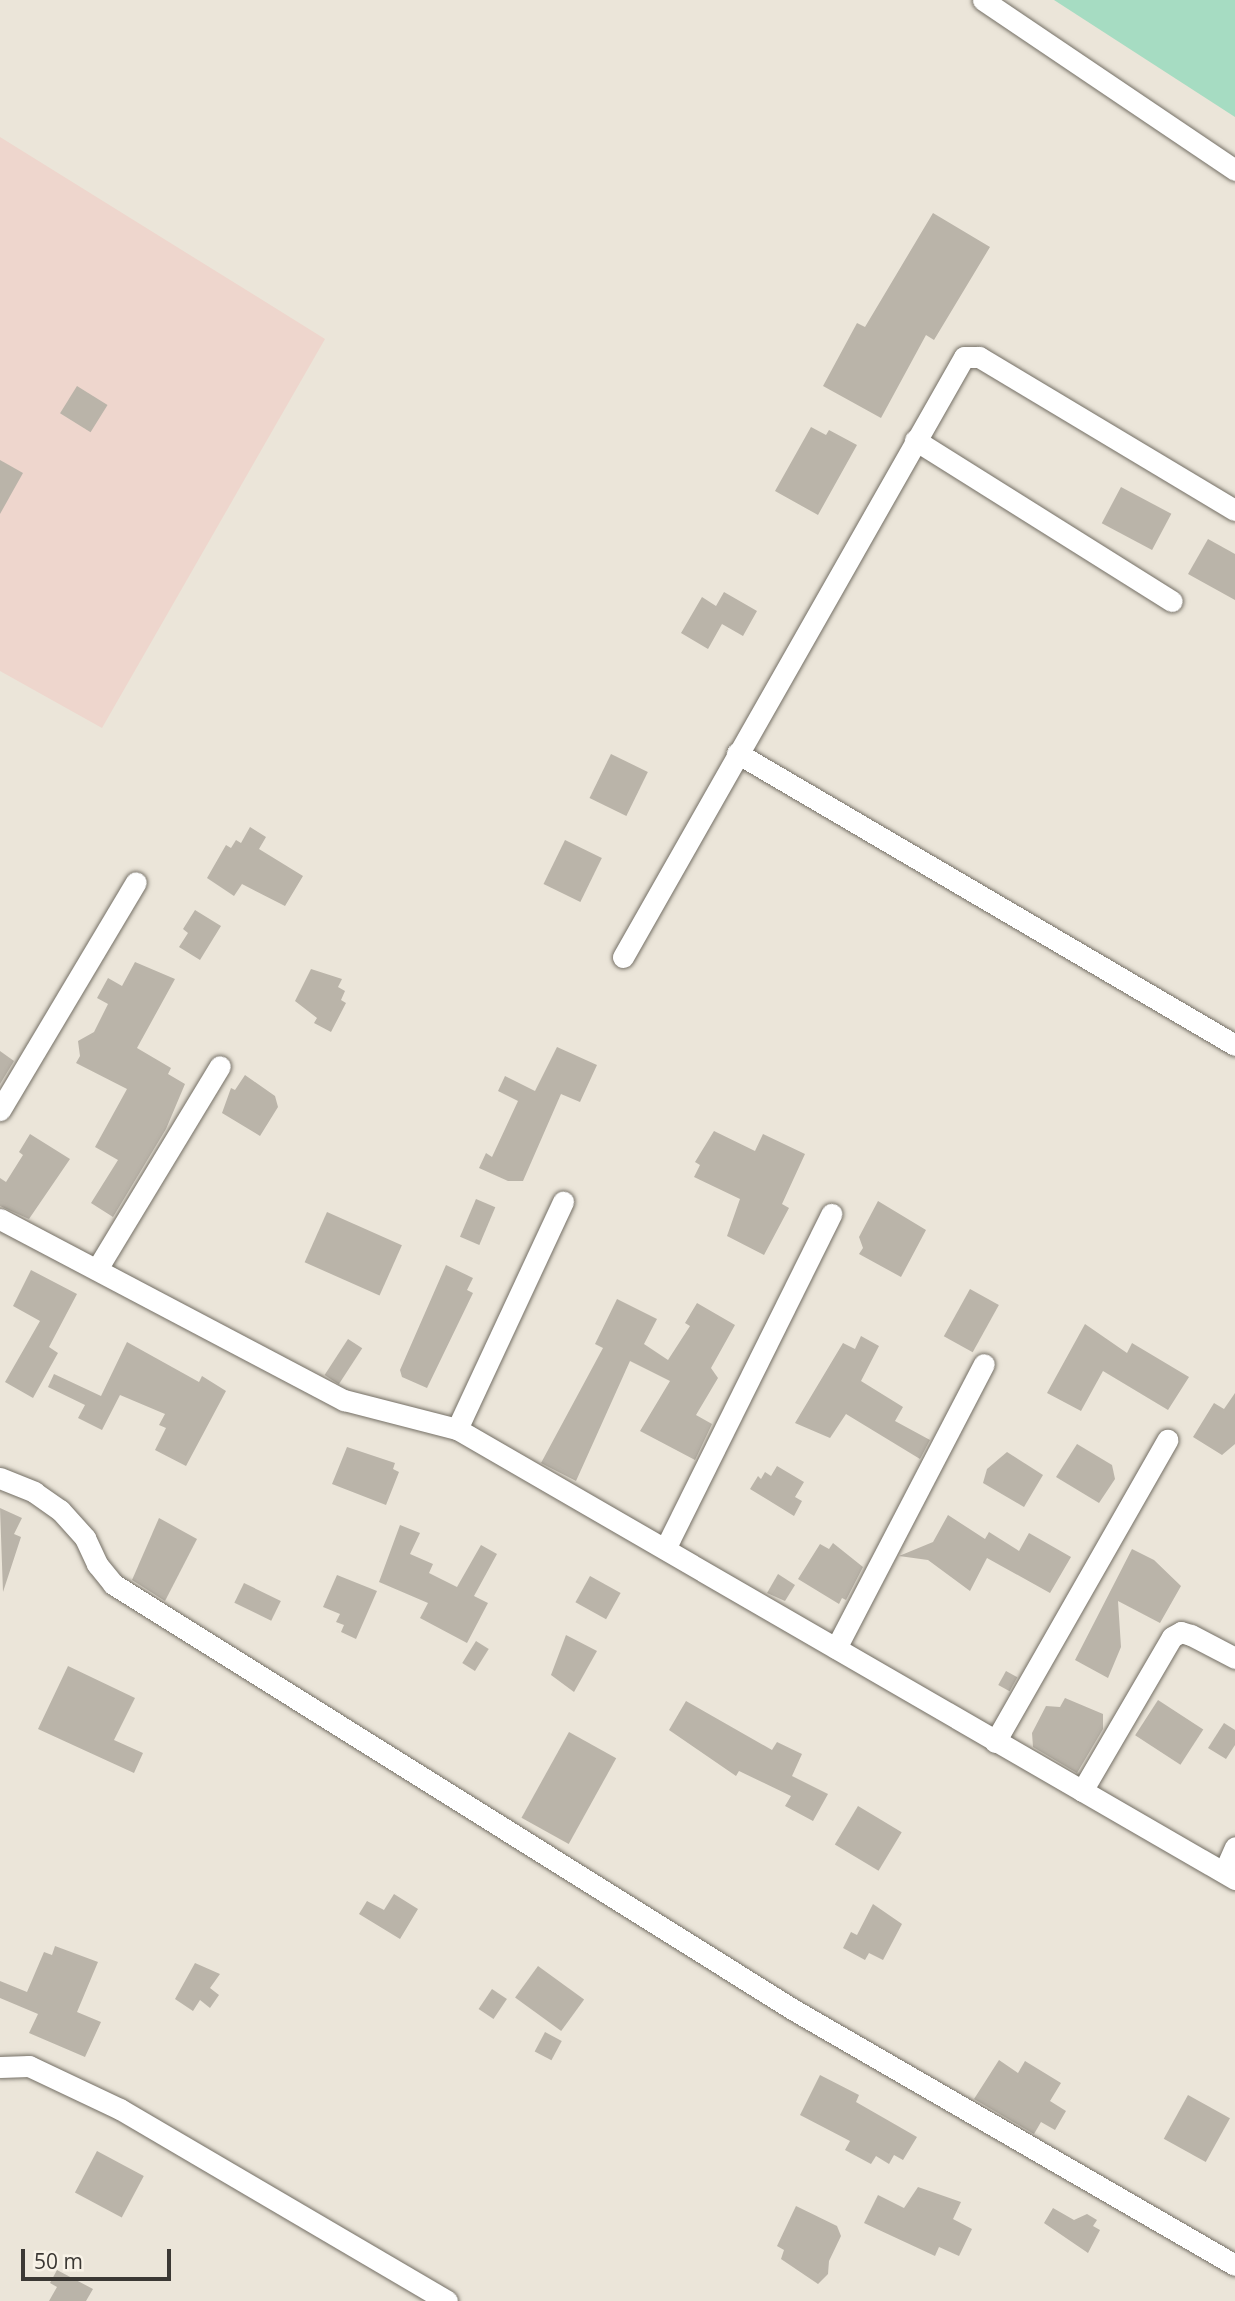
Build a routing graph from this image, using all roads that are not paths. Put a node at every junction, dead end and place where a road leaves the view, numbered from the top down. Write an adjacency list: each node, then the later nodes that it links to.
1 (983, 0): 2 (street)
2 (1235, 170)
3 (915, 440): 4 (street); 5 (street); 6 (street)
4 (1235, 510)
5 (1172, 601)
6 (737, 753): 8 (street); 9 (street)
7 (136, 882): 11 (street)
8 (622, 957)
9 (1235, 1045)
10 (220, 1066): 15 (street)
11 (0, 1110)
12 (563, 1202): 17 (street)
13 (831, 1214): 20 (street)
14 (0, 1219): 15 (street)
15 (97, 1269): 17 (street)
16 (984, 1364): 21 (street)
17 (457, 1429): 20 (street)
18 (1167, 1440): 23 (street)
19 (0, 1478): 28 (street)
20 (666, 1547): 21 (street)
21 (836, 1648): 23 (street)
22 (1235, 1658): 24 (street)
23 (995, 1742): 24 (street)
24 (1082, 1791): 26 (street)
25 (1235, 1847): 26 (street)
26 (1230, 1876)
27 (0, 2067): 29 (street)
28 (1235, 2265)
29 (447, 2301)

